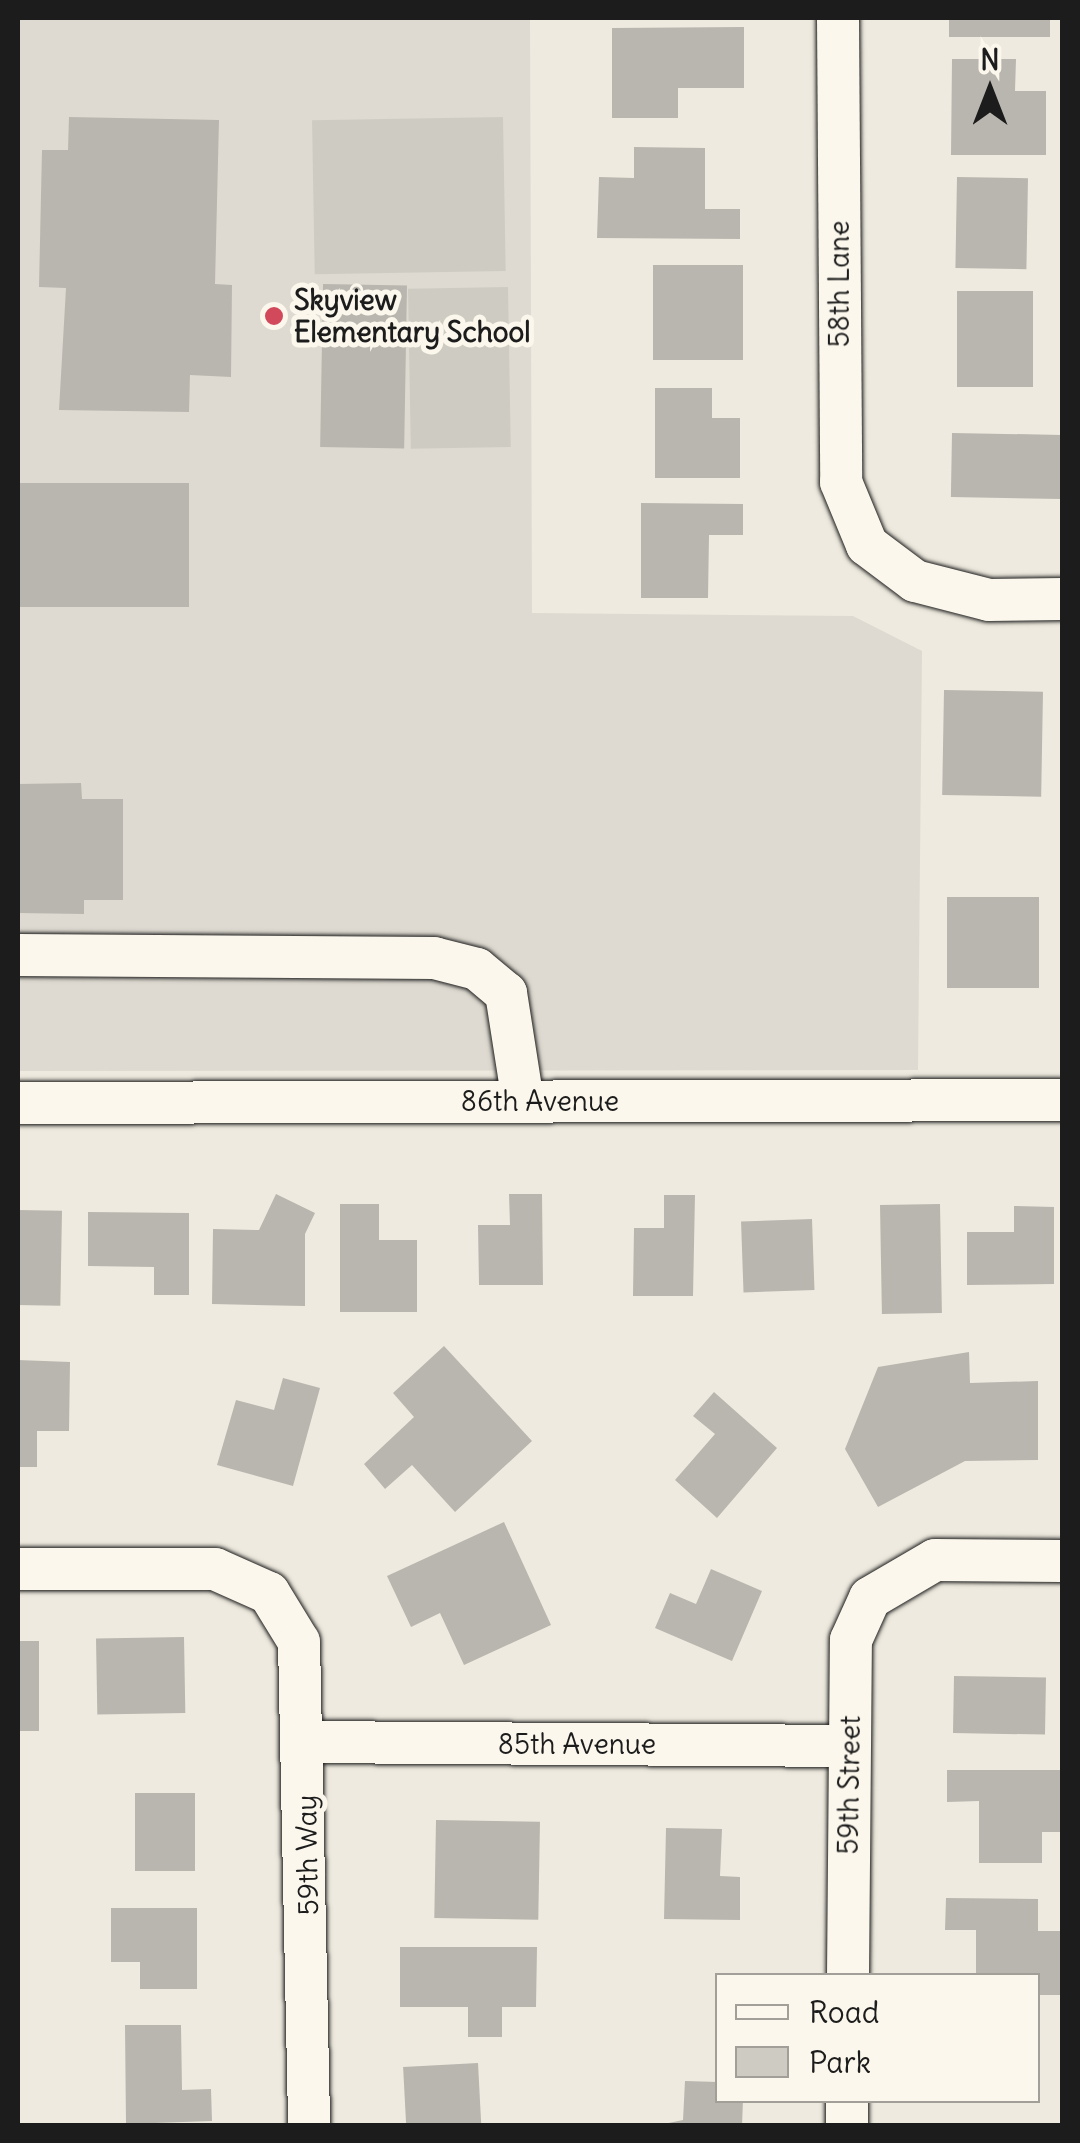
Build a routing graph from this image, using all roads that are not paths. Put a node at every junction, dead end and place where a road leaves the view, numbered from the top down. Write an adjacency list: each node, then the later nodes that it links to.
1 (838, 18): 2 (street, 58th Lane)
2 (1062, 598)
3 (18, 956): 5 (street)
4 (1062, 1100): 5 (street, 86th Avenue)
5 (523, 1101): 6 (street, 86th Avenue)
6 (18, 1103)
7 (1062, 1561): 10 (street, 59th Street)
8 (18, 1569): 9 (street, 59th Way)
9 (306, 1742): 10 (street, 85th Avenue); 12 (street, 59th Way)
10 (849, 1746): 11 (street, 59th Street)
11 (848, 1973)
12 (310, 2126)

